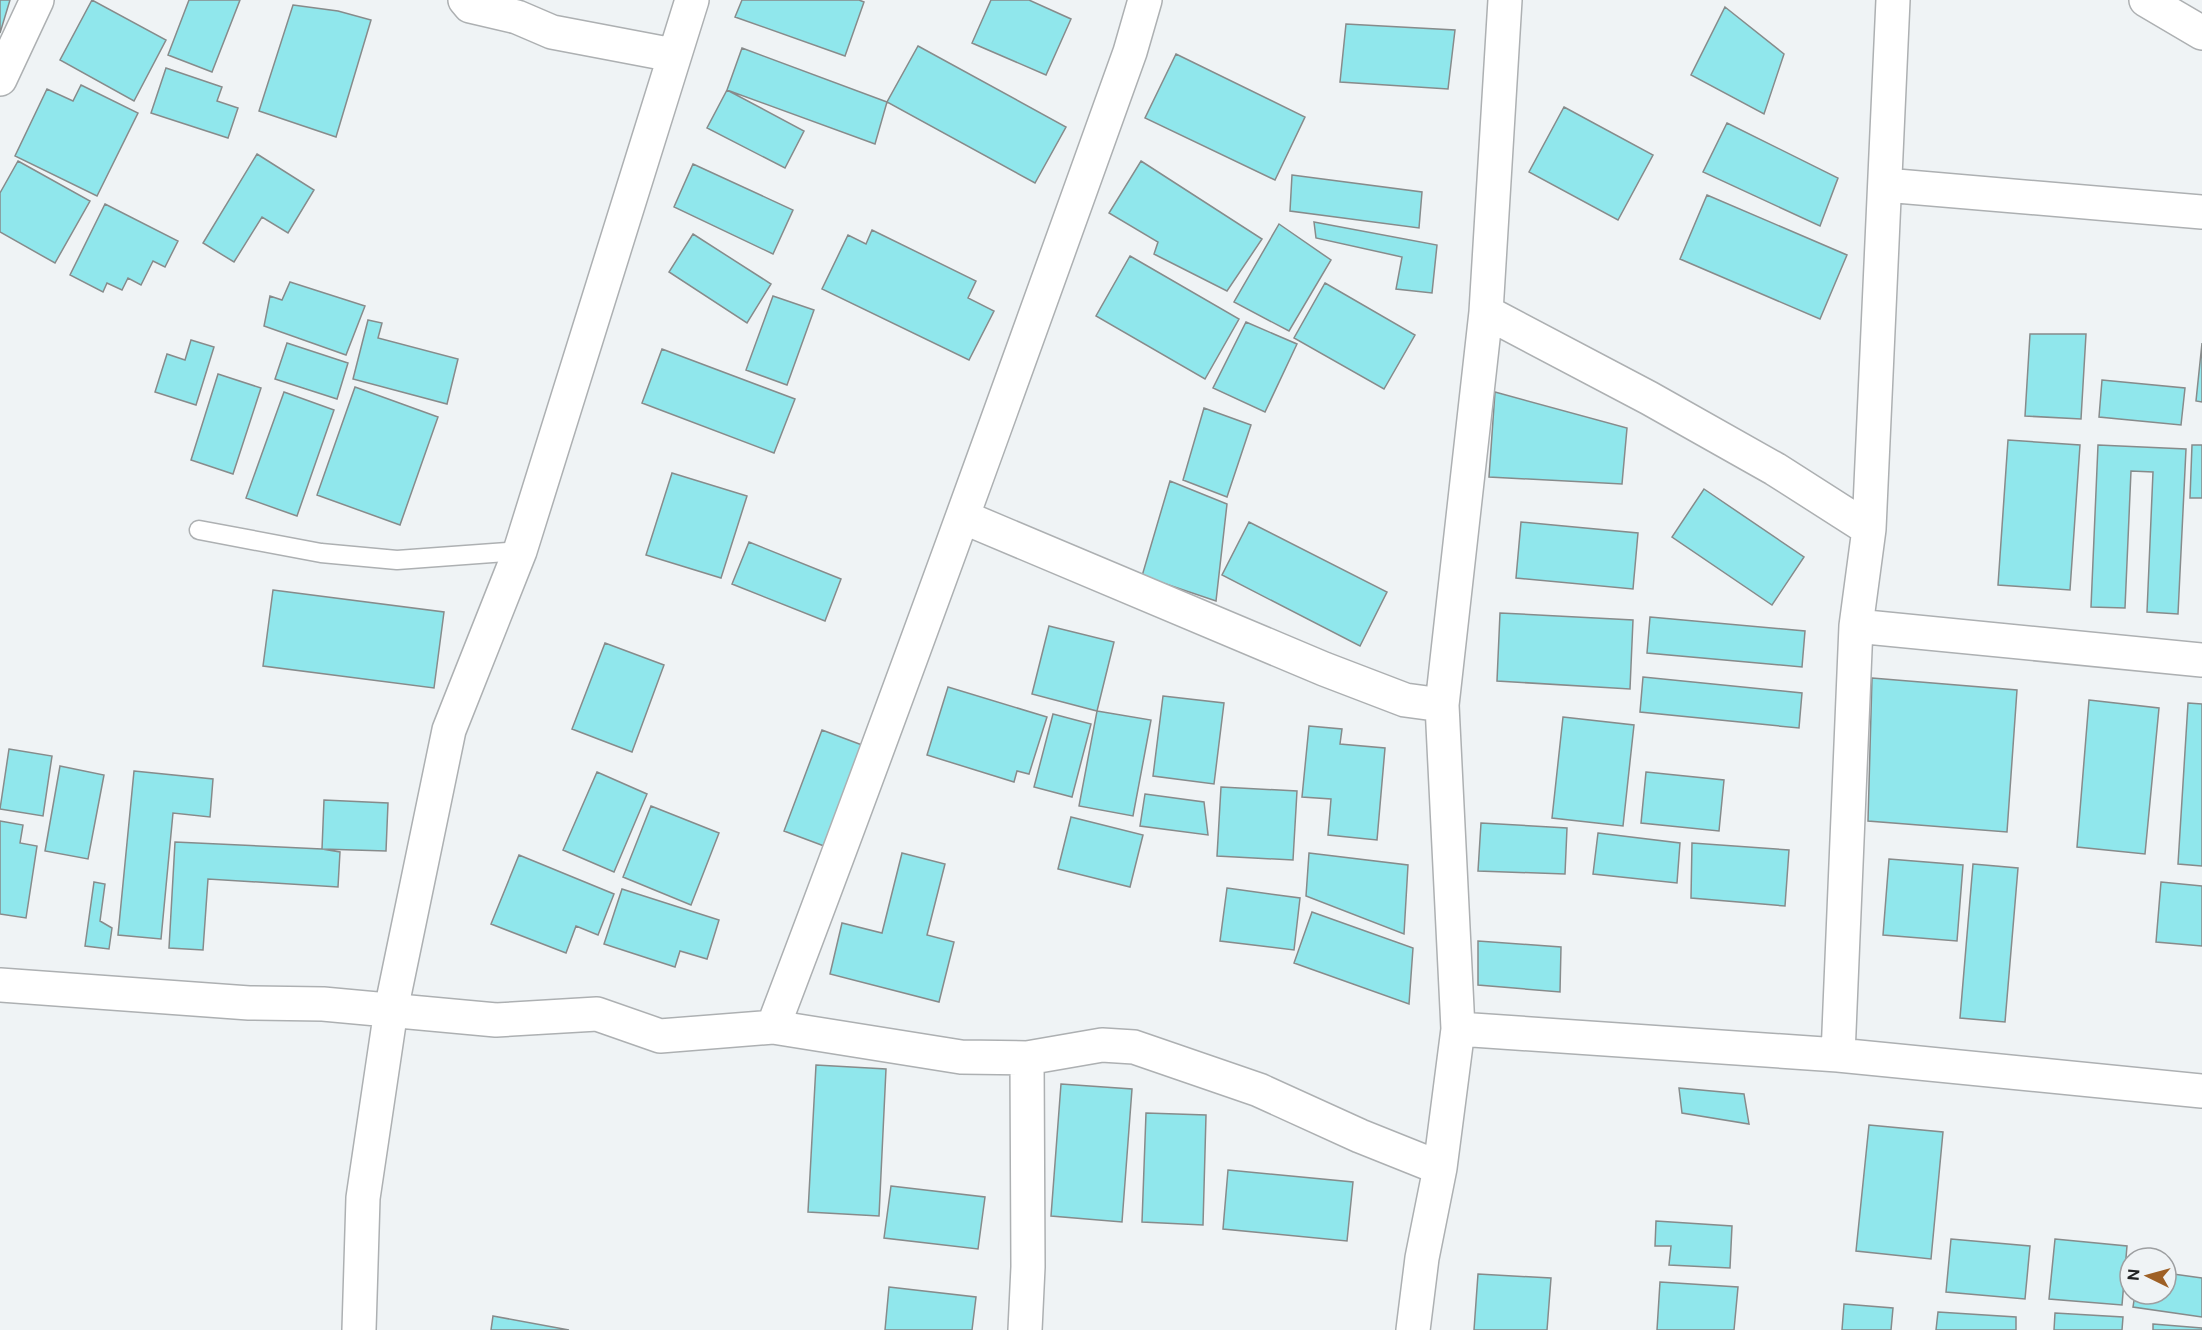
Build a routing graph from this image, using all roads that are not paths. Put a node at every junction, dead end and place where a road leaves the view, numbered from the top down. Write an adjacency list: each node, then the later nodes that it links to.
1 (37, 0): 10 (street)
2 (465, 0): 9 (street)
3 (692, 0): 9 (street)
4 (1145, 0): 14 (street)
5 (1505, 0): 13 (street)
6 (1893, 0): 11 (street)
7 (2146, 0): 8 (street)
8 (2202, 33)
9 (673, 56): 17 (street)
10 (0, 79)
11 (1885, 185): 12 (street); 15 (street)
12 (2202, 212)
13 (1486, 312): 15 (street); 20 (street)
14 (963, 517): 20 (street); 23 (street)
15 (1869, 529): 18 (street)
16 (199, 530): 17 (lane)
17 (520, 551): 22 (street)
18 (1856, 626): 19 (street); 25 (street)
19 (2202, 660)
20 (1442, 705): 24 (street)
21 (0, 985): 22 (street)
22 (391, 1010): 23 (street); 29 (street)
23 (774, 1028): 26 (street)
24 (1458, 1029): 25 (street); 28 (street)
25 (1838, 1055): 27 (street)
26 (1027, 1058): 28 (street); 30 (street)
27 (2202, 1091)
28 (1440, 1168): 31 (street)
29 (359, 1330)
30 (1025, 1330)
31 (1413, 1330)

